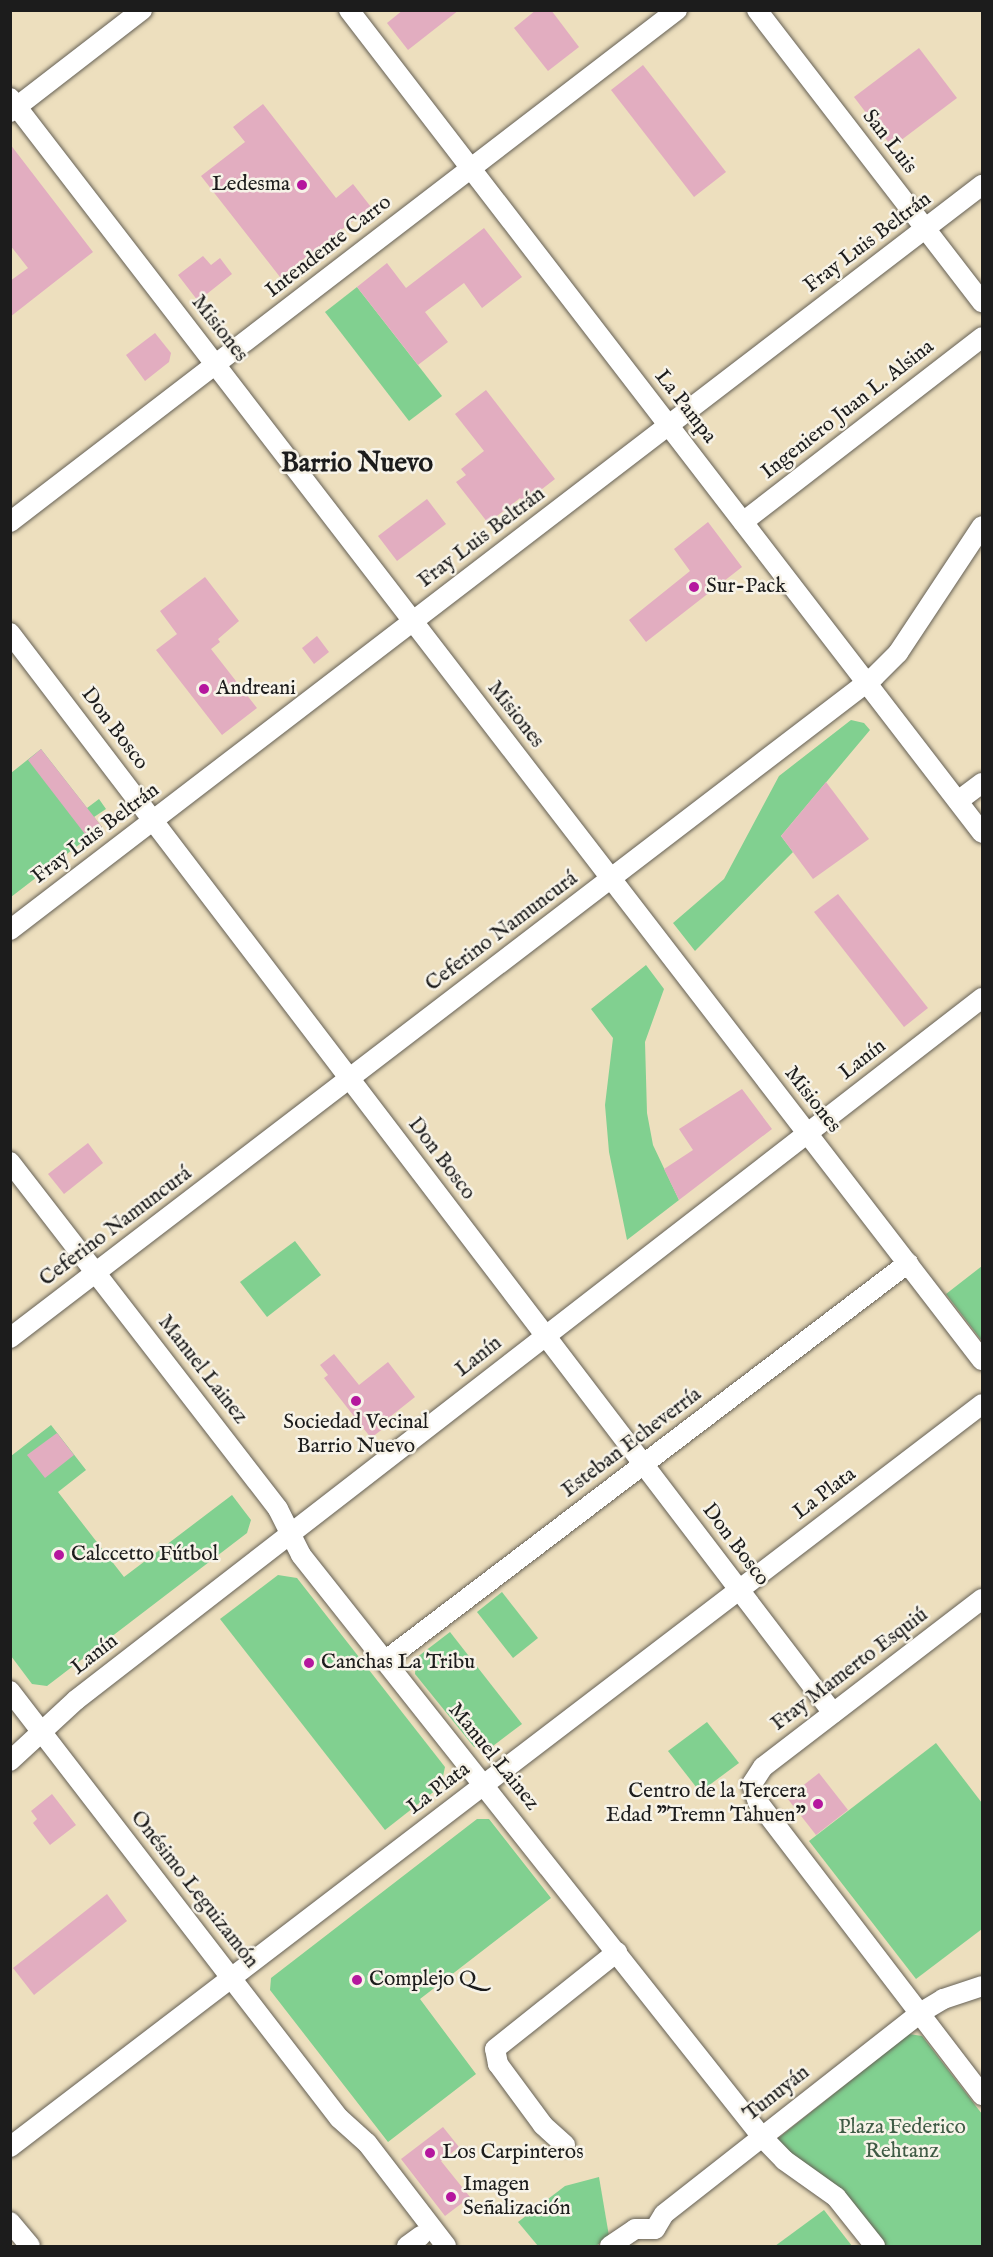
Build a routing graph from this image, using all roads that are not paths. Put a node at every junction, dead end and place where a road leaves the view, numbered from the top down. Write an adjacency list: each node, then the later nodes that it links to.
1 (142, 10): 5 (street)
2 (349, 10): 6 (street, La Pampa)
3 (677, 10): 6 (street, Intendente Carro)
4 (757, 10): 8 (street, San Luis)
5 (13, 105): 11 (street, Misiones)
6 (471, 169): 11 (street, Intendente Carro); 12 (street, La Pampa)
7 (982, 185): 8 (street, Fray Luis Beltrán)
8 (926, 228): 9 (street, San Luis); 12 (street, Fray Luis Beltrán)
9 (982, 302)
10 (982, 337): 14 (street, Ingeniero Juan L. Alsina)
11 (216, 364): 13 (street, Intendente Carro); 16 (street, Misiones)
12 (669, 425): 14 (street, La Pampa); 16 (street, Fray Luis Beltrán)
13 (10, 522)
14 (743, 522): 18 (street, La Pampa)
15 (982, 526): 18 (street, Ceferino Namuncurá)
16 (413, 621): 21 (street, Fray Luis Beltrán); 23 (street, Misiones)
17 (10, 633): 21 (street, Don Bosco)
18 (867, 683): 20 (street, La Pampa); 23 (street, Ceferino Namuncurá)
19 (982, 783): 20 (street)
20 (958, 801): 22 (street, La Pampa)
21 (153, 820): 24 (street, Fray Luis Beltrán); 26 (street, Don Bosco)
22 (982, 832)
23 (611, 879): 26 (street, Ceferino Namuncurá); 27 (street, Misiones)
24 (10, 930)
25 (982, 998): 27 (street, Lanín)
26 (350, 1078): 30 (street, Ceferino Namuncurá); 31 (street, Don Bosco)
27 (808, 1133): 29 (street, Misiones); 31 (street, Lanín)
28 (10, 1162): 30 (street, Manuel Lainez)
29 (908, 1263): 33 (street, Misiones); 35 (street, Esteban Echeverría)
30 (96, 1273): 32 (street, Ceferino Namuncurá); 36 (street, Manuel Lainez)
31 (546, 1336): 35 (street, Don Bosco); 36 (street, Lanín)
32 (10, 1338)
33 (982, 1360)
34 (982, 1404): 37 (street, La Plata)
35 (644, 1464): 37 (street, Don Bosco); 39 (street, Esteban Echeverría)
36 (291, 1533): 39 (street, Manuel Lainez); 42 (street, Lanín)
37 (739, 1590): 41 (street, Don Bosco); 44 (street, La Plata)
38 (979, 1608): 41 (street, Fray Mamerto Esquiú)
39 (386, 1660): 44 (street, Manuel Lainez)
40 (10, 1691): 42 (street, Onésimo Leguizamón)
41 (833, 1713): 48 (street, Fray Mamerto Esquiú)
42 (43, 1733): 43 (street, Lanín); 46 (street, Onésimo Leguizamón)
43 (10, 1761)
44 (485, 1784): 45 (street, Manuel Lainez); 46 (street, La Plata)
45 (617, 1952): 51 (street, Manuel Lainez); 52 (street)
46 (231, 1977): 50 (street, Onésimo Leguizamón); 53 (street, La Plata)
47 (982, 1986): 48 (street, Tunuyán)
48 (920, 2013): 49 (street); 51 (street, Tunuyán)
49 (982, 2095)
50 (339, 2118): 56 (street, Onésimo Leguizamón); 58 (street, Onésimo Leguizamón)
51 (762, 2137): 55 (street, Tunuyán); 60 (street, Manuel Lainez)
52 (565, 2145)
53 (10, 2146)
54 (10, 2222): 57 (street)
55 (658, 2238): 59 (street, Tunuyán)
56 (419, 2243)
57 (30, 2247)
58 (446, 2247)
59 (610, 2247)
60 (875, 2247)

